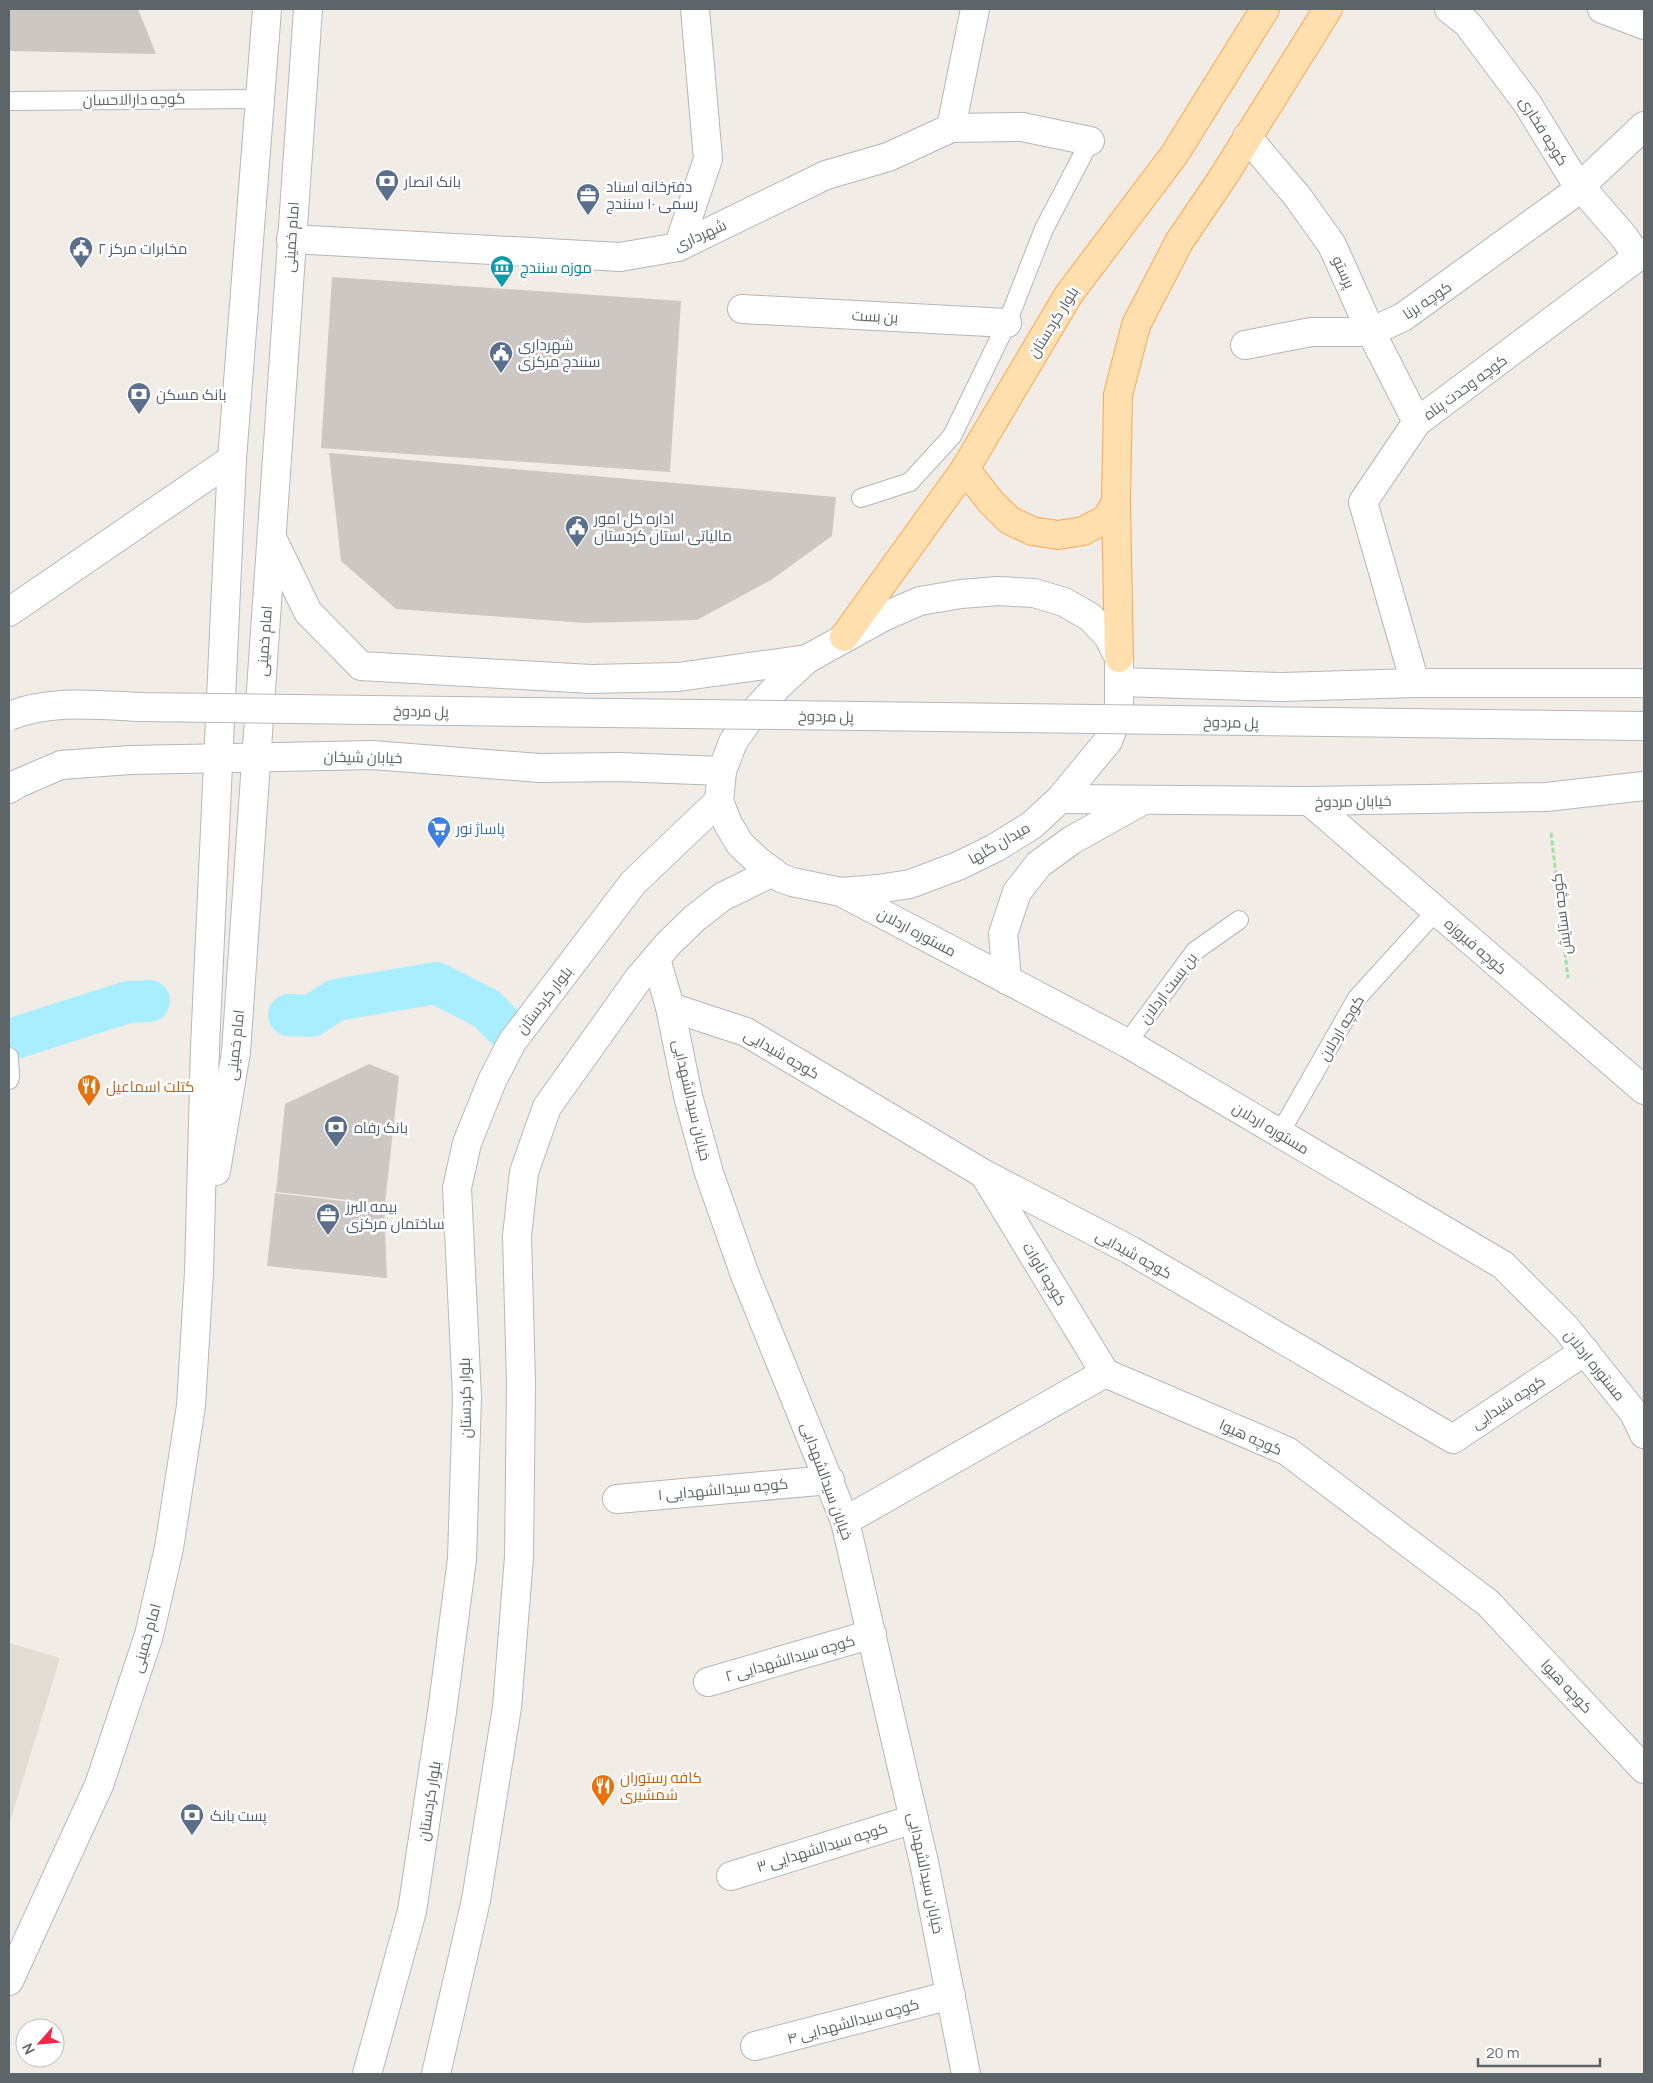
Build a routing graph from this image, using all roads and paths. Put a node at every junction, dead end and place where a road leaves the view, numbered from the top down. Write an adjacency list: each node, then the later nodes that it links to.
1 (267, 9): 10 (main road, امام خمینی)
2 (308, 9): 17 (main road, امام خمینی)
3 (695, 9): 18 (main road)
4 (975, 9): 13 (main road)
5 (1265, 9): 26 (main road, بلوار کردستان)
6 (1328, 9): 14 (main road)
7 (1449, 9): 16 (main road, کوچه فخاری)
8 (1602, 9): 9 (main road)
9 (1644, 25)
10 (260, 99): 11 (lane, کوچه دارالاحسان); 25 (main road, امام خمینی)
11 (9, 101)
12 (1644, 126): 16 (main road, کوچه برنا)
13 (951, 128): 15 (main road, شهرداری); 18 (main road, شهرداری)
14 (1247, 137): 22 (main road, پرستو); 28 (main road)
15 (1090, 140): 21 (lane)
16 (1581, 186): 19 (main road, کوچه فخاری); 22 (main road, کوچه برنا)
17 (290, 240): 18 (main road, شهرداری); 29 (main road, امام خمینی)
18 (678, 247)
19 (1640, 254): 24 (main road, کوچه وحدت پناه)
20 (742, 310): 21 (main road, بن بست)
21 (1008, 323): 27 (lane)
22 (1371, 332): 23 (main road, کوچه برنا); 24 (main road, پرستو)
23 (1245, 345)
24 (1417, 422): 34 (main road, کوچه وحدت پناه)
25 (232, 459): 30 (main road); 39 (main road, امام خمینی)
26 (965, 469): 28 (main road); 31 (main road, بلوار کردستان)
27 (861, 498)
28 (1116, 502): 33 (main road)
29 (271, 536): 32 (main road); 38 (main road, امام خمینی)
30 (9, 612)
31 (844, 637): 32 (main road, میدان گلها); 33 (main road, میدان گلها)
32 (807, 659): 40 (main road, میدان گلها)
33 (1119, 670): 34 (main road); 44 (main road, میدان گلها)
34 (1415, 683): 35 (main road)
35 (1644, 684)
36 (9, 716): 37 (main road, پل مردوخ, bridge)
37 (1644, 726)
38 (256, 757): 39 (main road, خیابان شیخان); 40 (main road, خیابان شیخان); 62 (main road, امام خمینی)
39 (218, 758): 42 (main road, خیابان شیخان); 62 (main road, امام خمینی)
40 (722, 771): 46 (main road, میدان گلها)
41 (1644, 786): 43 (main road, خیابان مردوخ)
42 (9, 790)
43 (1546, 797): 47 (main road, خیابان مردوخ); 55 (path, کوچه ستایش)
44 (1060, 799): 45 (main road, خیابان مردوخ); 49 (main road, میدان گلها)
45 (1143, 800): 47 (main road, خیابان مردوخ); 53 (main road)
46 (719, 801): 48 (main road, میدان گلها); 77 (main road, بلوار کردستان)
47 (1309, 802): 50 (main road, کوچه فیروزه)
48 (773, 872): 49 (main road, میدان گلها); 52 (main road)
49 (841, 892): 53 (main road, مستوره اردلان)
50 (1436, 911): 55 (main road, کوچه فیروزه); 60 (lane, کوچه اردلان)
51 (1239, 920): 56 (lane, بن بست اردلان)
52 (656, 959): 54 (main road, خیابان سیدالشهدایی); 78 (main road)
53 (1007, 980): 56 (main road, مستوره اردلان)
54 (670, 1007): 61 (main road, کوچه شیدایی); 66 (main road, خیابان سیدالشهدایی)
55 (1575, 1031): 59 (main road, کوچه فیروزه)
56 (1126, 1042): 60 (main road, مستوره اردلان)
57 (9, 1057): 58 (lane)
58 (9, 1080)
59 (1644, 1090)
60 (1280, 1133): 63 (main road, مستوره اردلان)
61 (984, 1174): 63 (main road, کوچه شیدایی); 64 (main road, کوچه ئاوات)
62 (199, 1272): 74 (main road, امام خمینی)
63 (1585, 1352): 65 (main road, مستوره اردلان)
64 (1105, 1373): 68 (main road); 71 (main road, کوچه هیوا)
65 (1644, 1434)
66 (830, 1480): 67 (main road, کوچه سیدالشهدایی ۱); 68 (main road, خیابان سیدالشهدایی)
67 (617, 1499)
68 (845, 1521): 69 (main road, خیابان سیدالشهدایی)
69 (872, 1634): 70 (main road, کوچه سیدالشهدایی ۲); 72 (main road, خیابان سیدالشهدایی)
70 (708, 1682)
71 (1644, 1769)
72 (914, 1819): 73 (main road, کوچه سیدالشهدایی ۳); 75 (main road, خیابان سیدالشهدایی)
73 (731, 1876)
74 (9, 1981)
75 (951, 1995): 76 (main road, کوچه سیدالشهدایی ۴); 79 (main road, خیابان سیدالشهدایی)
76 (755, 2046)
77 (367, 2074)
78 (436, 2074)
79 (966, 2074)

